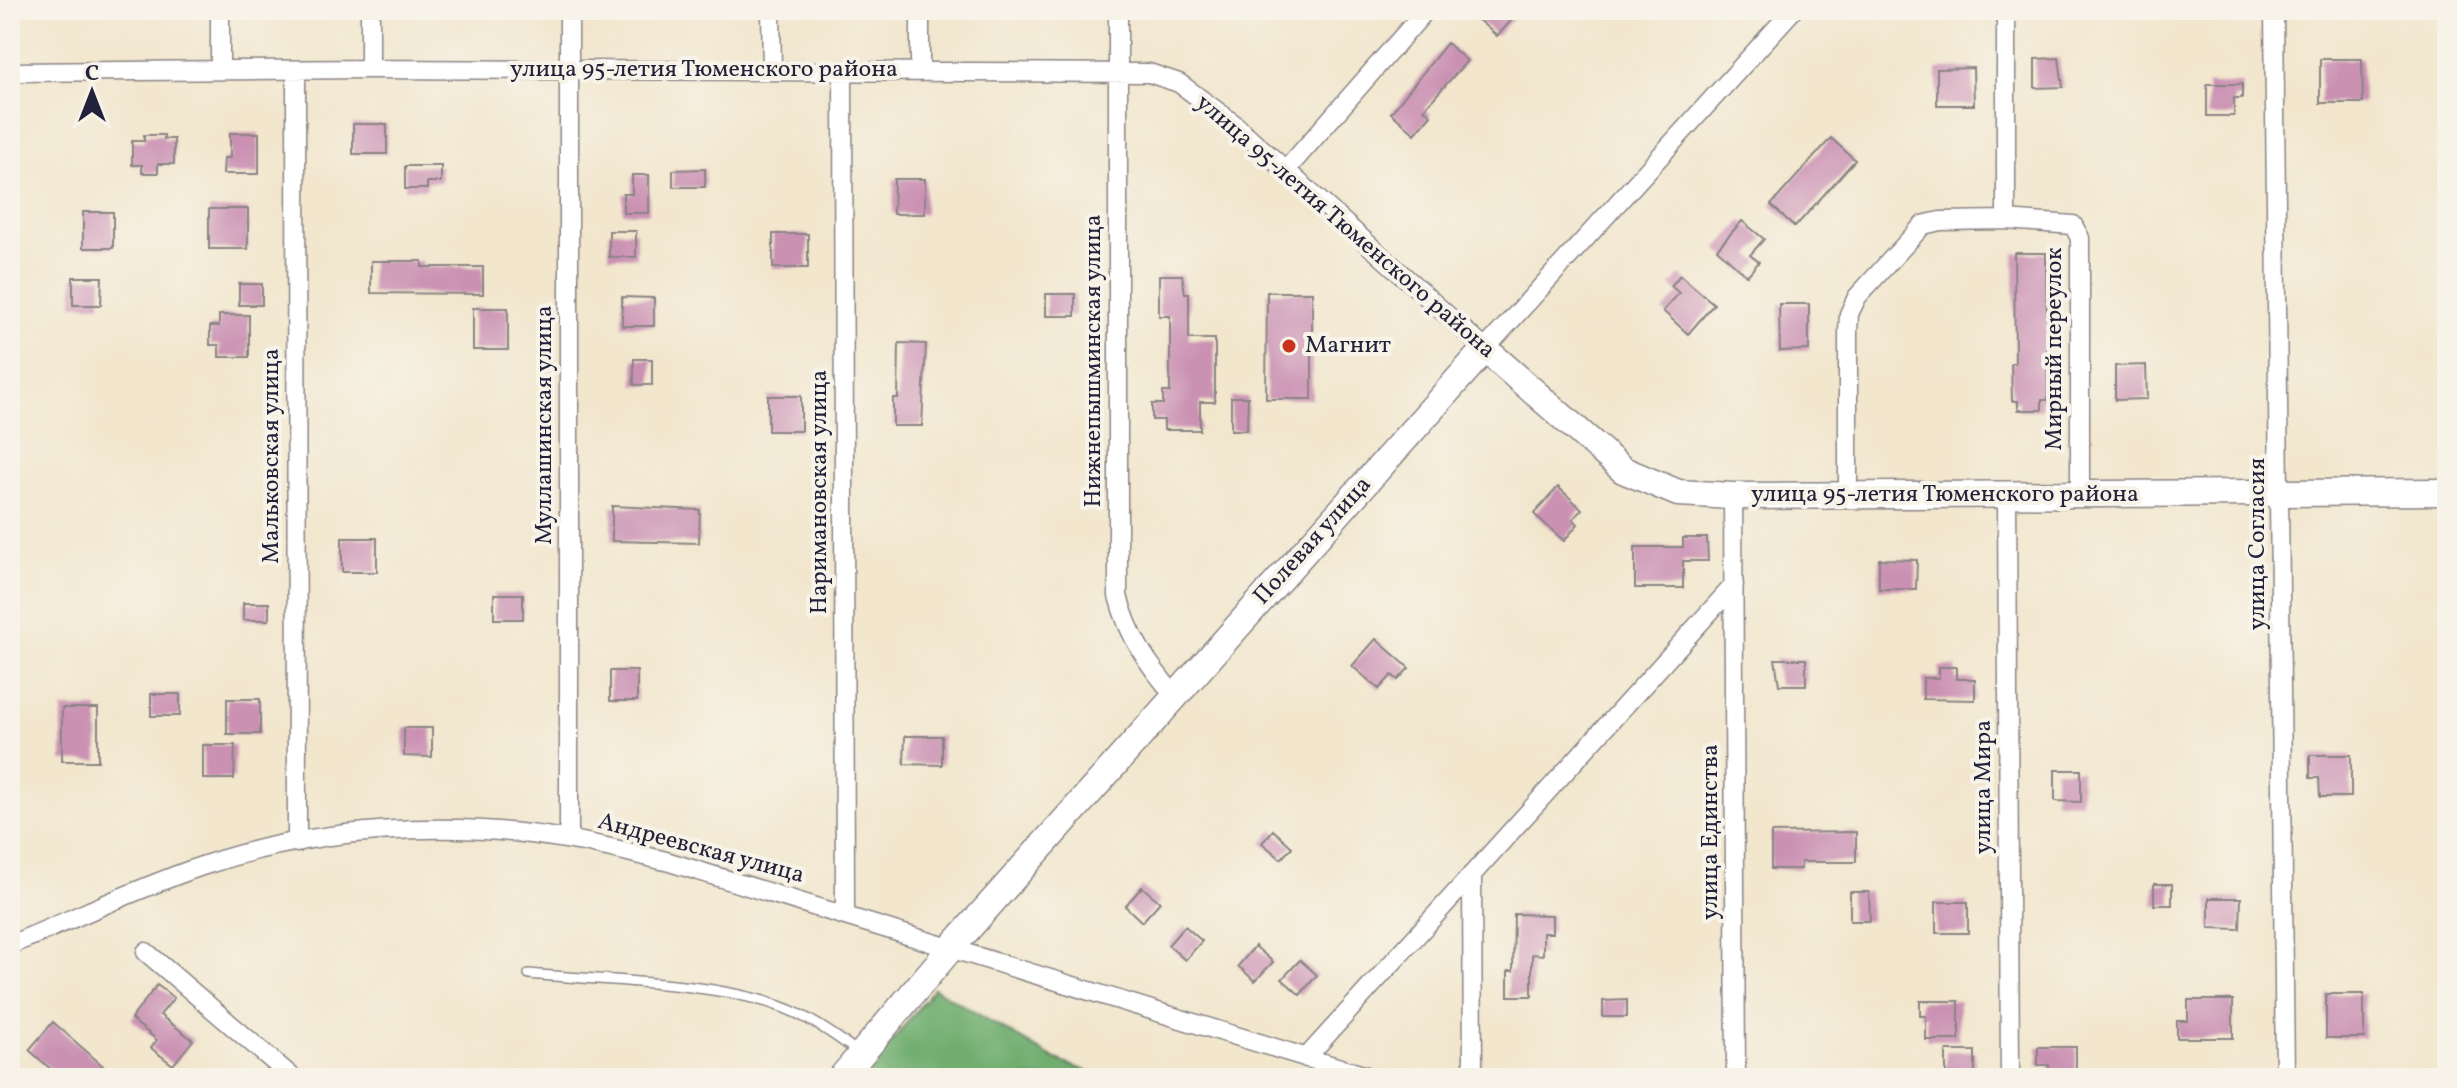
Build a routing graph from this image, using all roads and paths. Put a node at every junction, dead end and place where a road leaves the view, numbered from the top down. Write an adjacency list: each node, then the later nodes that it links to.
1 (220, 10): 14 (street)
2 (370, 10): 13 (street)
3 (569, 10): 19 (street, Муллашинская улица)
4 (771, 10): 16 (street)
5 (920, 10): 18 (street)
6 (1118, 10): 20 (street, Нижнепышминская улица)
7 (1426, 10): 22 (street)
8 (1793, 10): 24 (street, Полевая улица)
9 (1921, 10): 10 (street)
10 (1988, 10)
11 (2006, 10): 23 (street)
12 (2274, 10): 26 (street, улица Согласия)
13 (370, 69): 15 (street, улица 95-летия Тюменского района); 19 (street, улица 95-летия Тюменского района)
14 (220, 70): 15 (street, улица 95-летия Тюменского района); 21 (street, улица 95-летия Тюменского района)
15 (296, 70): 34 (street, Мальковская улица)
16 (772, 70): 17 (street, улица 95-летия Тюменского района); 19 (street, улица 95-летия Тюменского района)
17 (843, 70): 18 (street, улица 95-летия Тюменского района); 36 (street, Наримановская улица)
18 (920, 70): 20 (street, улица 95-летия Тюменского района)
19 (569, 71): 33 (street, Муллашинская улица)
20 (1118, 71): 22 (street, улица 95-летия Тюменского района); 32 (street, Нижнепышминская улица)
21 (10, 72)
22 (1286, 170): 24 (street, улица 95-летия Тюменского района)
23 (2006, 220): 27 (street, Мирный переулок); 28 (street, Мирный переулок)
24 (1485, 349): 30 (street, улица 95-летия Тюменского района); 32 (street, Полевая улица)
25 (2447, 492): 26 (street, улица 95-летия Тюменского района)
26 (2282, 493): 27 (street, улица 95-летия Тюменского района); 49 (street, улица Согласия)
27 (2080, 494): 29 (street, улица 95-летия Тюменского района)
28 (1848, 495): 29 (street, улица 95-летия Тюменского района); 30 (street, улица 95-летия Тюменского района)
29 (2007, 495): 48 (street, улица Мира)
30 (1733, 496): 31 (street, улица Единства)
31 (1734, 585): 35 (street); 47 (street, улица Единства)
32 (1175, 696): 38 (street, Полевая улица)
33 (569, 839): 34 (street, Андреевская улица); 36 (street, Андреевская улица)
34 (297, 843): 37 (street, Андреевская улица)
35 (1472, 874): 42 (street); 46 (street)
36 (845, 914): 38 (street, Андреевская улица)
37 (10, 945)
38 (951, 948): 41 (street, Полевая улица); 42 (street, Андреевская улица)
39 (146, 952): 43 (street)
40 (529, 974): 41 (lane)
41 (862, 1054): 44 (street, Полевая улица)
42 (1306, 1058): 45 (street, Андреевская улица)
43 (293, 1078)
44 (841, 1078)
45 (1373, 1078)
46 (1473, 1078)
47 (1736, 1078)
48 (2010, 1078)
49 (2285, 1078)

